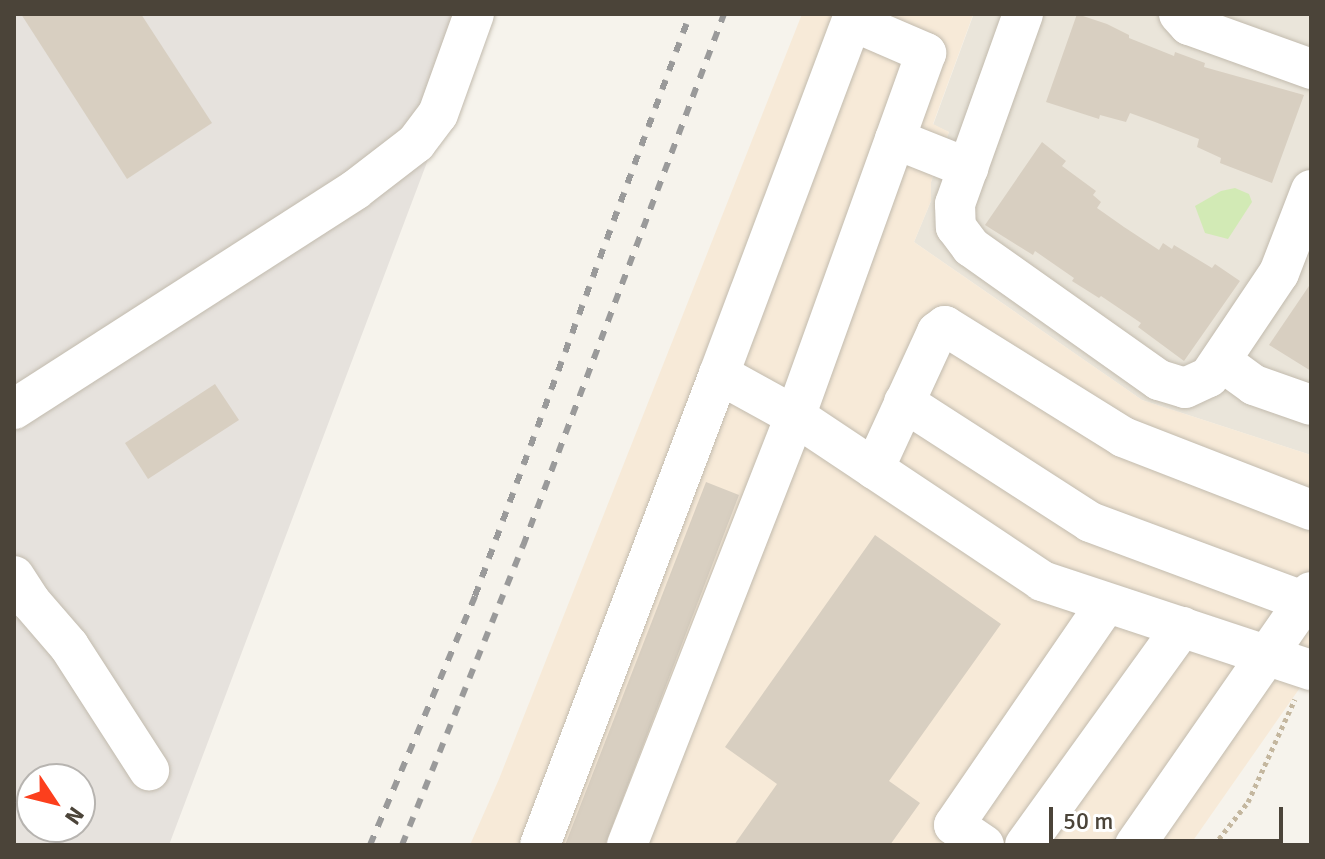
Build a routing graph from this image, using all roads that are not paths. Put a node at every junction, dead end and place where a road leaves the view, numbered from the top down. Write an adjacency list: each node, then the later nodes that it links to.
1 (474, 14): 12 (lane)
2 (1023, 14): 6 (lane)
3 (1179, 14): 4 (lane)
4 (1311, 69)
5 (895, 139): 6 (lane); 9 (lane); 13 (lane)
6 (968, 168): 8 (lane)
7 (1311, 190): 8 (lane)
8 (1221, 361): 11 (lane)
9 (719, 374): 13 (lane); 23 (lane)
10 (904, 402): 14 (lane); 15 (lane); 17 (lane)
11 (1311, 405)
12 (14, 409)
13 (795, 416): 14 (lane); 24 (lane)
14 (874, 469): 18 (lane)
15 (1311, 510)
16 (20, 597): 22 (lane)
17 (1308, 597): 20 (lane)
18 (1106, 604): 19 (lane); 25 (lane)
19 (1182, 627): 20 (lane); 26 (lane)
20 (1268, 656): 21 (lane); 27 (lane)
21 (1305, 681)
22 (149, 770)
23 (540, 845)
24 (627, 845)
25 (984, 845)
26 (1025, 845)
27 (1135, 845)

